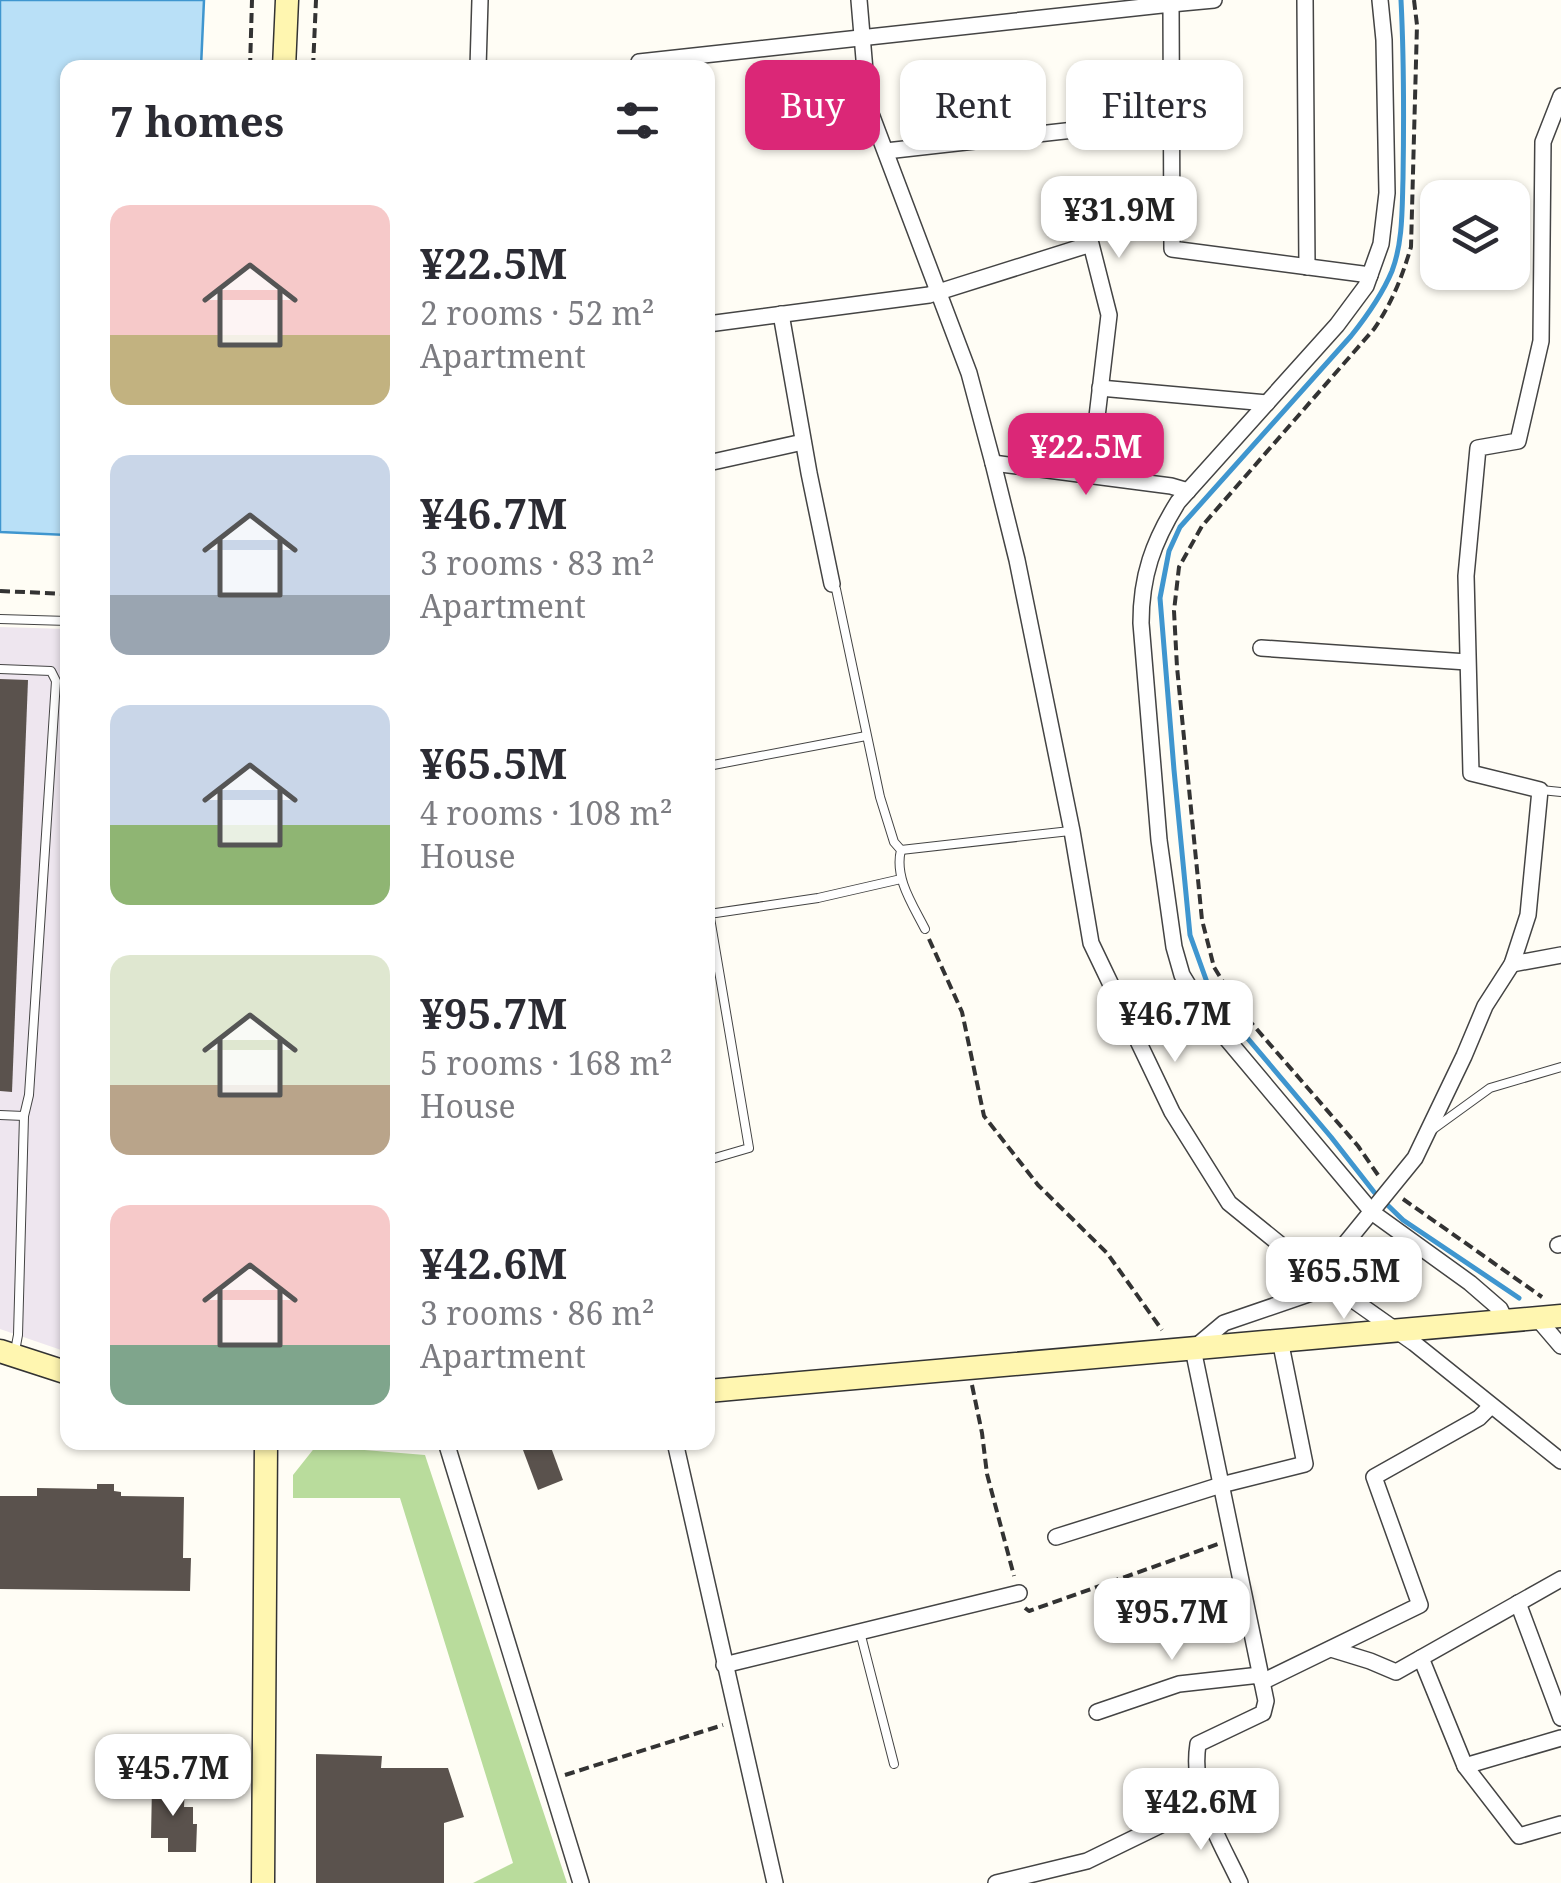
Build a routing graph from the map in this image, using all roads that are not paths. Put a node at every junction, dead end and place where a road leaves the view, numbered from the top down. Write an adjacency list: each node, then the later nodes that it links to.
1 (287, 0): 9 (street)
2 (480, 0): 10 (street)
3 (859, 0): 8 (street)
4 (1214, 0): 7 (street)
5 (1306, 0): 19 (street)
6 (1380, 0): 20 (street)
7 (1171, 4): 8 (street); 13 (street)
8 (862, 38): 11 (street); 12 (street)
9 (284, 60)
10 (478, 60)
11 (658, 60)
12 (864, 60)
13 (1171, 60)
14 (1561, 96): 24 (street)
15 (1066, 131): 18 (street)
16 (880, 136): 18 (street)
17 (1172, 150): 19 (street)
18 (886, 151): 21 (street)
19 (1307, 267): 20 (street)
20 (1370, 275): 27 (street)
21 (940, 293): 22 (street); 26 (street); 30 (street)
22 (780, 314): 23 (street); 28 (street)
23 (715, 323)
24 (1541, 342): 25 (street); 37 (street)
25 (1561, 342)
26 (1100, 388): 27 (street); 31 (street)
27 (1267, 403): 32 (street)
28 (803, 442): 29 (street); 33 (street)
29 (715, 461)
30 (993, 463): 31 (street); 43 (street)
31 (1090, 476): 32 (street)
32 (1188, 491): 56 (street)
33 (832, 584): 39 (lane)
34 (0, 619): 35 (lane)
35 (60, 621)
36 (1261, 648): 37 (street)
37 (1468, 662): 41 (street)
38 (0, 668): 53 (lane)
39 (866, 736): 40 (lane); 44 (lane)
40 (715, 765)
41 (1540, 790): 42 (lane); 50 (street)
42 (1561, 792)
43 (1072, 831): 44 (lane); 57 (street)
44 (900, 850): 45 (lane)
45 (901, 879): 46 (lane); 47 (lane)
46 (715, 913)
47 (925, 929)
48 (715, 949): 55 (lane)
49 (1561, 955): 50 (street)
50 (1512, 964): 54 (street)
51 (1561, 1067): 54 (lane)
52 (0, 1115): 53 (lane)
53 (24, 1116): 64 (lane)
54 (1428, 1132): 56 (street)
55 (715, 1158)
56 (1372, 1213): 57 (street); 59 (street)
57 (1326, 1281): 60 (street); 63 (street)
58 (1548, 1311): 59 (street); 62 (street)
59 (1506, 1321): 60 (street)
60 (1394, 1330): 61 (street); 67 (street)
61 (1280, 1340): 63 (street); 72 (street)
62 (1561, 1346)
63 (1185, 1350): 66 (street); 72 (street)
64 (7, 1353): 65 (street)
65 (60, 1371)
66 (715, 1390)
67 (1491, 1406): 71 (street); 78 (street)
68 (266, 1450): 89 (street)
69 (448, 1450): 90 (street)
70 (678, 1450): 80 (street)
71 (1561, 1461)
72 (1221, 1485): 73 (street); 81 (street)
73 (1056, 1537)
74 (1561, 1579): 76 (street)
75 (1018, 1593): 77 (street)
76 (1518, 1603): 79 (street); 83 (street)
77 (860, 1632): 80 (street); 85 (lane)
78 (1331, 1648): 79 (street); 81 (street)
79 (1421, 1658): 86 (street)
80 (724, 1665): 91 (street)
81 (1261, 1679): 82 (street); 87 (street)
82 (1098, 1712)
83 (1561, 1718)
84 (1561, 1738): 86 (street)
85 (894, 1764)
86 (1465, 1766): 88 (street)
87 (1202, 1805): 92 (street); 93 (street)
88 (1561, 1824)
89 (263, 1883)
90 (582, 1883)
91 (775, 1883)
92 (996, 1883)
93 (1240, 1883)

